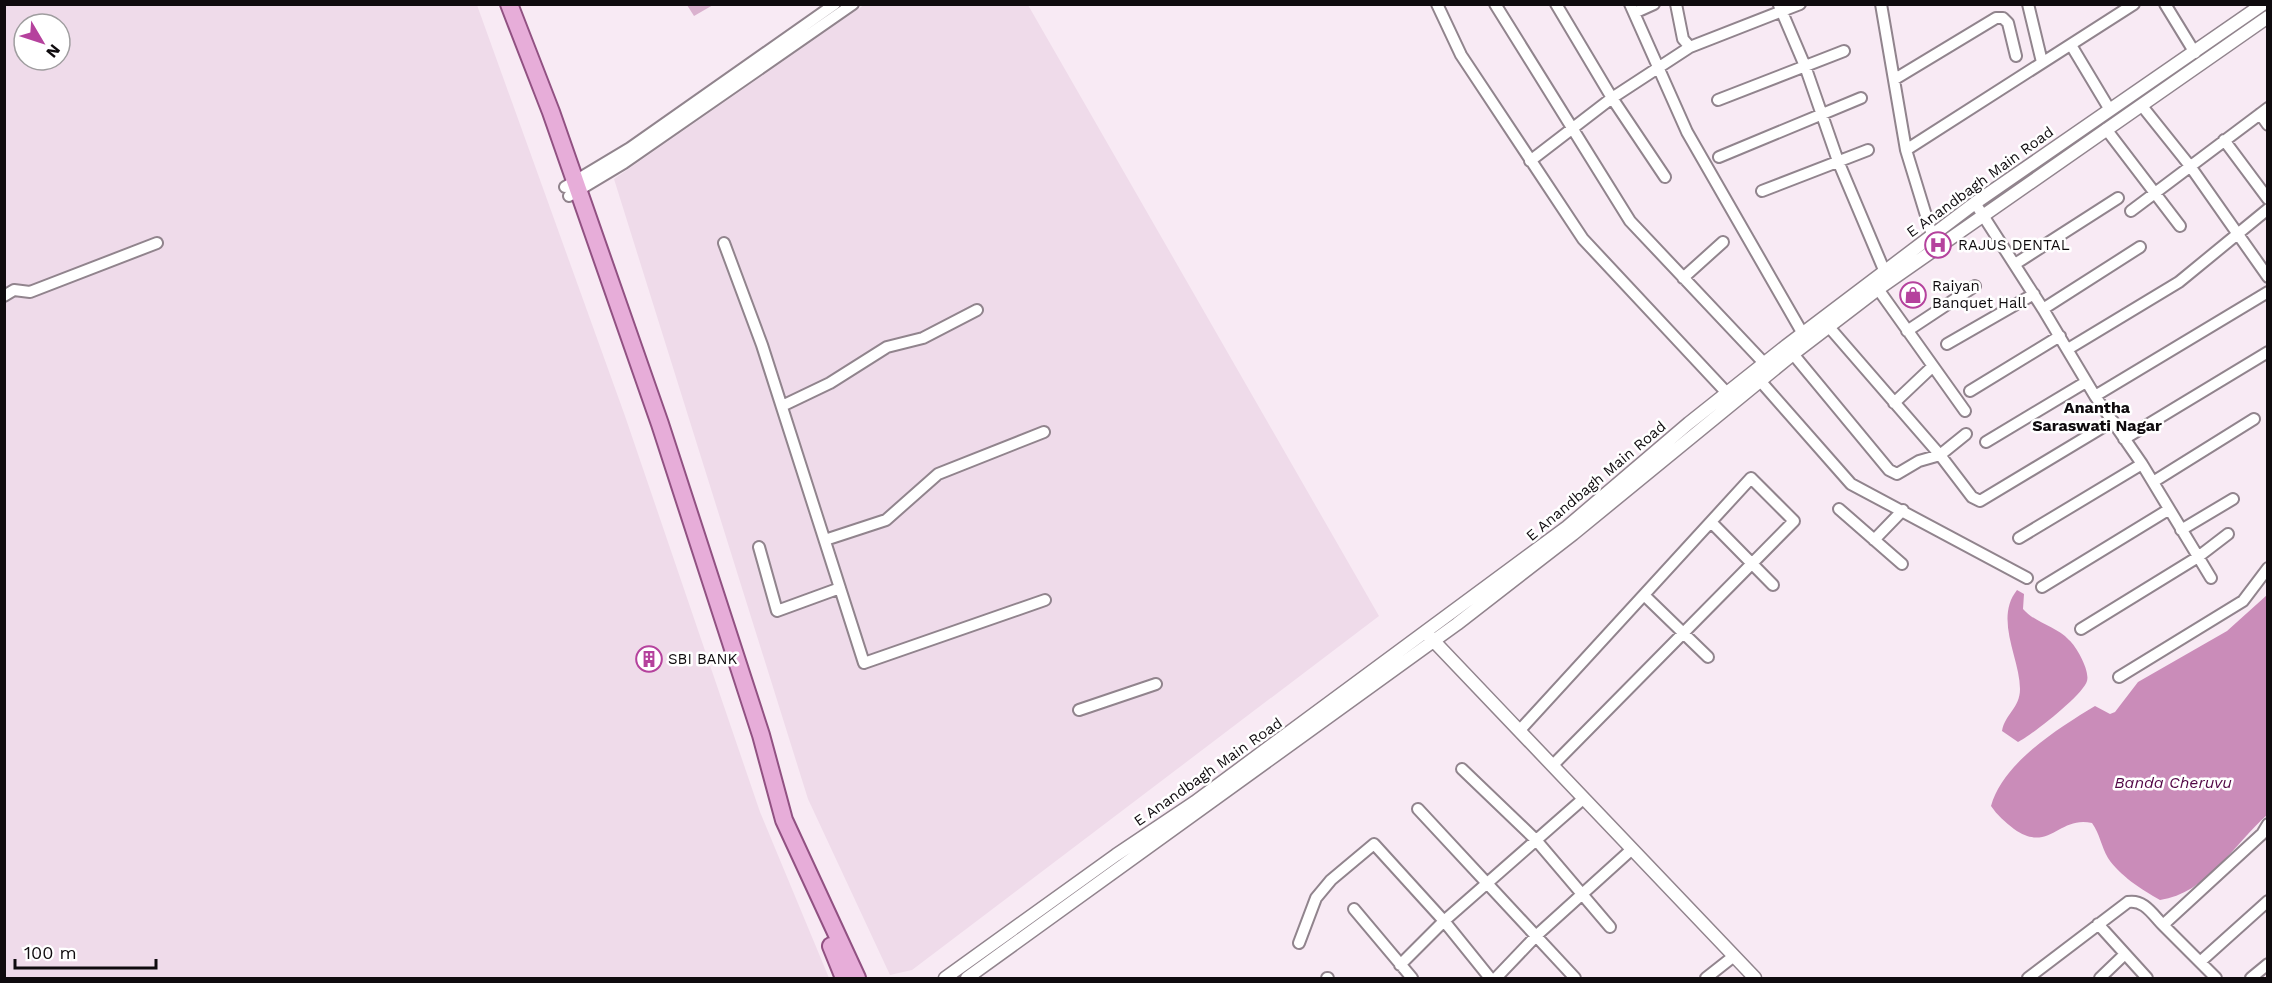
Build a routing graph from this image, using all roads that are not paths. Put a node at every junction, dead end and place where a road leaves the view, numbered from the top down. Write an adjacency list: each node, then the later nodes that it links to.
1 (498, 4): 48 (main road)
2 (509, 4): 48 (main road)
3 (835, 4): 20 (street)
4 (853, 4): 20 (street)
5 (1437, 4): 44 (street)
6 (1495, 4): 39 (street)
7 (1556, 4): 30 (street)
8 (1654, 4): 18 (street)
9 (1676, 4): 22 (street)
10 (1800, 4): 16 (street)
11 (1892, 4): 17 (street)
12 (2028, 4): 26 (street)
13 (2134, 4): 21 (street)
14 (2165, 4): 24 (street)
15 (2263, 4): 24 (street, E Anandbagh Main Road)
16 (1780, 7): 22 (street); 27 (street)
17 (1882, 7): 29 (street)
18 (1632, 9): 28 (street)
19 (2268, 17): 33 (street, E Anandbagh Main Road)
20 (805, 32): 48 (street)
21 (2072, 45): 26 (street); 34 (street)
22 (1690, 47): 28 (street)
23 (1844, 51): 27 (street)
24 (2195, 53): 34 (street, E Anandbagh Main Road)
25 (2016, 56): 29 (street)
26 (2042, 62): 42 (street)
27 (1805, 66): 32 (street); 36 (street)
28 (1657, 69): 30 (street); 77 (street)
29 (1895, 79): 42 (street)
30 (1612, 98): 39 (street); 47 (street)
31 (1861, 98): 36 (street)
32 (1718, 100)
33 (2142, 106): 38 (street, E Anandbagh Main Road); 46 (street)
34 (2110, 110): 53 (street, E Anandbagh Main Road)
35 (2264, 111): 37 (street); 40 (street)
36 (1823, 113): 43 (street); 45 (street)
37 (2268, 124)
38 (2106, 129): 50 (street); 56 (street, E Anandbagh Main Road)
39 (1571, 131): 44 (street); 67 (street)
40 (2224, 140): 46 (street); 52 (street)
41 (1868, 150): 45 (street)
42 (1906, 150): 59 (street)
43 (1719, 157)
44 (1530, 160): 88 (street)
45 (1838, 161): 49 (street); 65 (street)
46 (2190, 166): 50 (street); 58 (street)
47 (1665, 177)
48 (572, 189): 92 (main road)
49 (1762, 191)
50 (2154, 193): 55 (street); 57 (street)
51 (2118, 198): 64 (street)
52 (2268, 199)
53 (1975, 203): 56 (street); 59 (street, E Anandbagh Main Road)
54 (2268, 209): 58 (street)
55 (2131, 211)
56 (1983, 215): 64 (street); 65 (street, E Anandbagh Main Road)
57 (2180, 226)
58 (2238, 232): 66 (street); 80 (street)
59 (1932, 235): 65 (street, E Anandbagh Main Road)
60 (1723, 242): 67 (street)
61 (157, 243): 72 (street)
62 (724, 243): 91 (street)
63 (2140, 247): 73 (street)
64 (2015, 264): 71 (street)
65 (1886, 276): 69 (street, E Anandbagh Main Road); 77 (street, E Anandbagh Main Road)
66 (2268, 277)
67 (1683, 278): 83 (street)
68 (1975, 286): 76 (street)
69 (1878, 289): 75 (street, E Anandbagh Main Road); 76 (street)
70 (2268, 292): 89 (street)
71 (2034, 294): 73 (street); 79 (street)
72 (4, 296)
73 (2043, 309): 78 (street)
74 (977, 310): 91 (street)
75 (1829, 327): 82 (street, E Anandbagh Main Road); 90 (street)
76 (1907, 331): 84 (street)
77 (1803, 334): 83 (street, E Anandbagh Main Road)
78 (2060, 336): 80 (street); 87 (street)
79 (1947, 344)
80 (2068, 349): 86 (street)
81 (2268, 352): 98 (street)
82 (1793, 354): 85 (street, E Anandbagh Main Road); 100 (street)
83 (1765, 364): 85 (street, E Anandbagh Main Road)
84 (1932, 367): 90 (street); 93 (street)
85 (1757, 377): 88 (street, E Anandbagh Main Road); 105 (street); 127 (street, E Anandbagh Main Road)
86 (2086, 382): 89 (street); 99 (street)
87 (1970, 391)
88 (1727, 393): 127 (street, E Anandbagh Main Road)
89 (2095, 396): 95 (street)
90 (1894, 404): 100 (street)
91 (782, 406): 111 (street)
92 (648, 408): 155 (main road); 156 (main road)
93 (1965, 411)
94 (2254, 419): 102 (street)
95 (2113, 421): 98 (street); 100 (street)
96 (1044, 432): 111 (street)
97 (1966, 435): 100 (street)
98 (2124, 439): 101 (street)
99 (1986, 442)
100 (1940, 455)
101 (2142, 464): 102 (street); 110 (street)
102 (2153, 482): 106 (street)
103 (2233, 499): 108 (street)
104 (1839, 509): 112 (street)
105 (1903, 510): 112 (street); 118 (street)
106 (2168, 510): 108 (street); 121 (street)
107 (1711, 522): 115 (street); 115 (street); 123 (street)
108 (2181, 531): 114 (street)
109 (2228, 534): 114 (street)
110 (2019, 538)
111 (825, 540): 122 (street)
112 (1874, 540): 116 (street)
113 (759, 547): 122 (street)
114 (2198, 557): 119 (street); 125 (street)
115 (1752, 564): 120 (street); 126 (street)
116 (1902, 564)
117 (2268, 568): 129 (street)
118 (2027, 578)
119 (2211, 578)
120 (1773, 585)
121 (2042, 587)
122 (840, 588): 124 (street)
123 (1644, 595): 126 (street); 132 (street)
124 (1045, 600)
125 (2080, 629)
126 (1683, 633): 128 (street); 133 (street)
127 (1430, 637): 132 (street); 157 (street, E Anandbagh Main Road); 158 (street, E Anandbagh Main Road)
128 (1708, 657)
129 (2119, 677)
130 (1156, 684): 131 (street)
131 (1079, 710)
132 (1520, 730): 133 (street)
133 (1554, 764): 135 (street)
134 (1462, 769): 138 (street)
135 (1583, 799): 138 (street); 139 (street)
136 (1418, 809): 140 (street)
137 (2266, 833): 146 (street)
138 (1536, 840): 140 (street); 141 (street)
139 (1631, 850): 141 (street); 151 (street)
140 (1488, 882): 144 (street); 148 (street)
141 (1583, 895): 147 (street); 148 (street)
142 (2268, 901): 152 (street)
143 (1354, 909): 154 (street)
144 (1444, 921): 149 (street); 154 (street); 160 (street)
145 (2098, 924): 146 (street); 150 (street); 165 (street)
146 (2163, 925): 152 (street)
147 (1610, 927)
148 (1537, 935): 161 (street); 162 (street)
149 (1299, 943)
150 (2125, 954): 166 (street); 167 (street)
151 (1734, 956): 163 (street); 164 (street)
152 (2200, 962): 168 (street)
153 (2268, 964): 169 (street)
154 (1400, 965): 159 (street)
155 (844, 978)
156 (857, 978)
157 (945, 978)
158 (968, 978)
159 (1412, 978)
160 (1490, 978)
161 (1496, 978)
162 (1575, 978)
163 (1706, 978)
164 (1755, 978)
165 (2028, 978)
166 (2100, 978)
167 (2147, 978)
168 (2216, 978)
169 (2251, 978)

